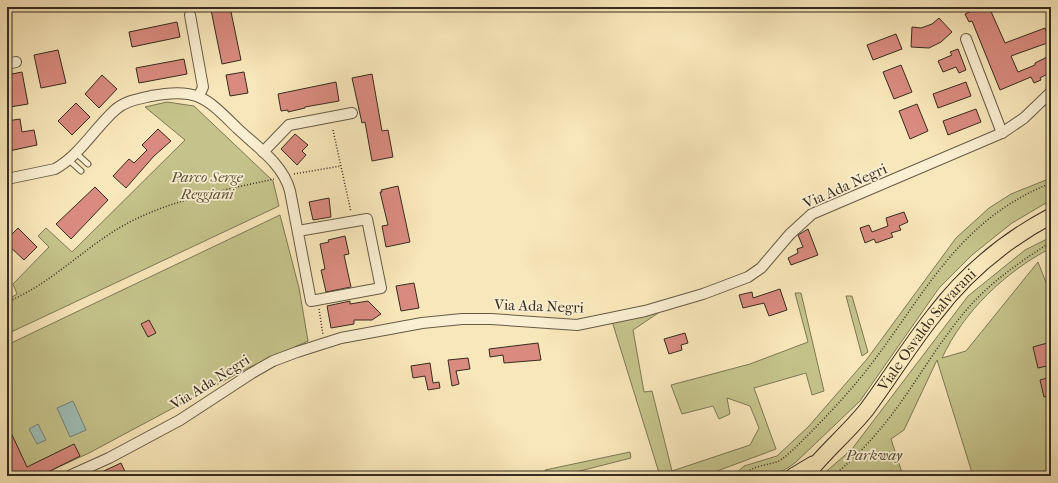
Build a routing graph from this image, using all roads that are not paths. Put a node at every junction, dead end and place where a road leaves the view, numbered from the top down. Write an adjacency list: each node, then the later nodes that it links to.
1 (190, 15): 4 (street)
2 (966, 39): 6 (street)
3 (1051, 92): 6 (street, Via Ada Negri)
4 (199, 96): 7 (street); 8 (street)
5 (352, 113): 7 (street)
6 (1002, 133): 15 (street, Via Ada Negri)
7 (263, 152): 13 (street)
8 (72, 156): 9 (lane); 10 (lane); 11 (street)
9 (88, 164)
10 (81, 171)
11 (7, 179)
12 (1051, 216): 14 (main road, Viale Osvaldo Salvarani)
13 (298, 231): 13 (street)
14 (817, 461): 16 (main road, Viale Osvaldo Salvarani); 17 (main road, Viale Osvaldo Salvarani)
15 (69, 476)
16 (793, 476)
17 (806, 476)

